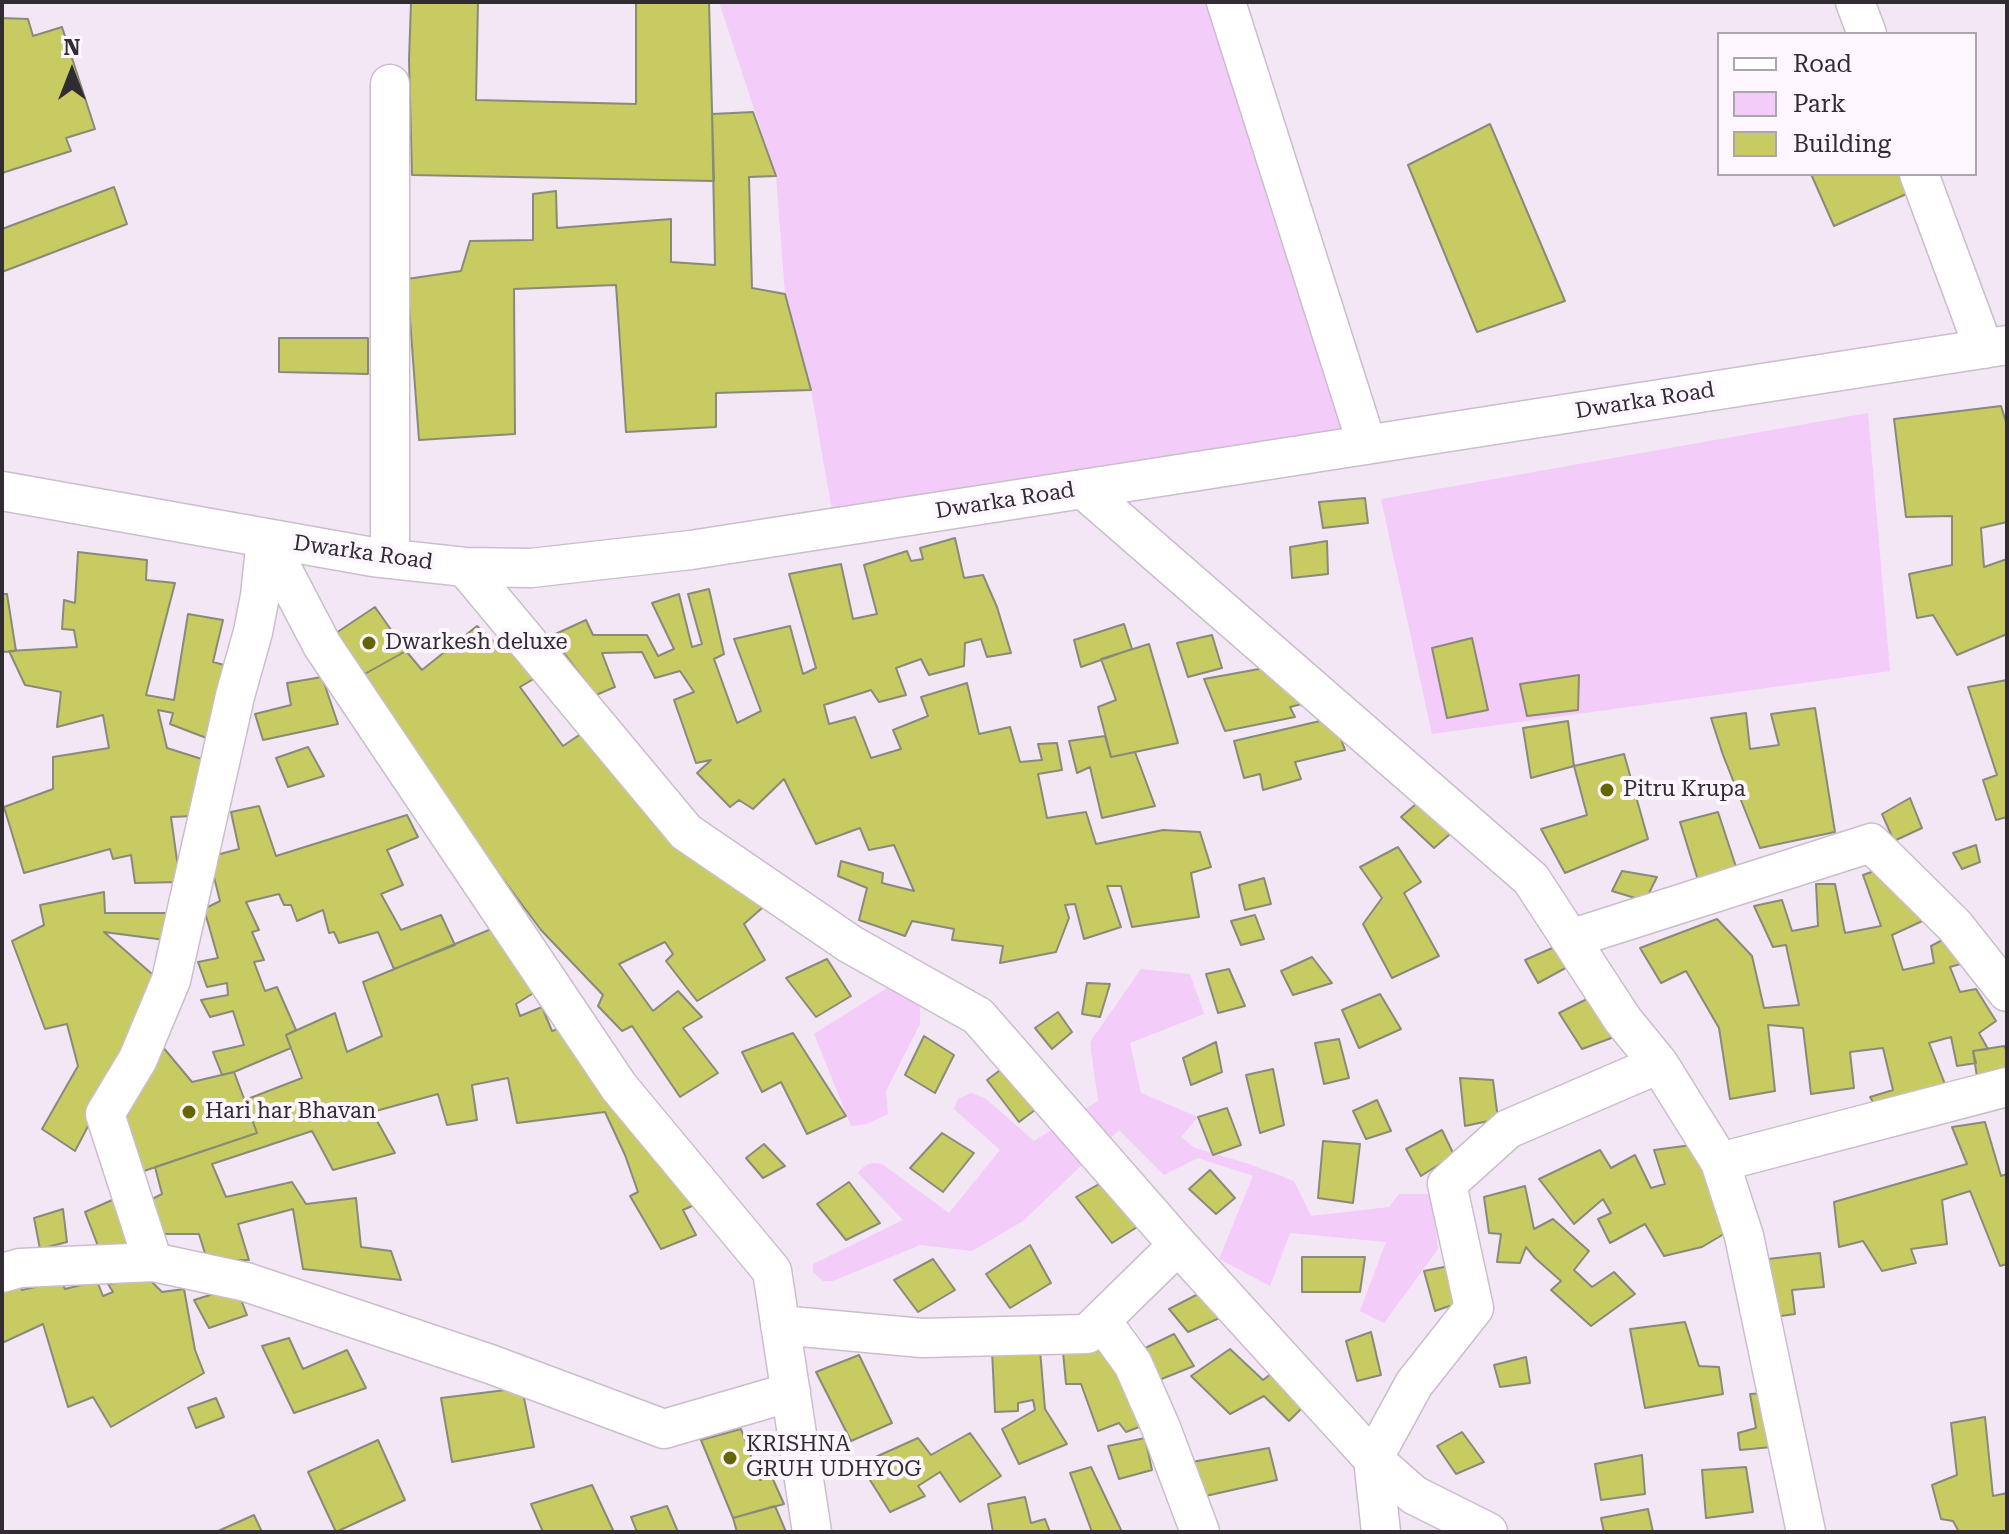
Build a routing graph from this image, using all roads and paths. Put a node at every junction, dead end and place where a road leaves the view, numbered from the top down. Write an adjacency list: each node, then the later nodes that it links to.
1 (1226, 2): 7 (street)
2 (1855, 2): 3 (street)
3 (1866, 32)
4 (390, 84): 11 (street)
5 (1920, 176): 6 (street)
6 (1995, 347): 7 (street, Dwarka Road)
7 (1367, 445): 8 (street, Dwarka Road)
8 (1083, 489): 12 (street, Dwarka Road); 13 (street)
9 (2, 491): 10 (street, Dwarka Road)
10 (266, 538): 11 (street, Dwarka Road); 19 (street); 22 (street)
11 (390, 559): 12 (street, Dwarka Road)
12 (465, 567): 18 (street)
13 (1570, 939): 14 (street); 15 (street)
14 (2007, 992)
15 (1659, 1064): 17 (street); 24 (street)
16 (2007, 1087): 17 (street)
17 (1720, 1162): 29 (street)
18 (1178, 1245): 21 (street); 24 (street)
19 (153, 1262): 20 (street); 23 (street)
20 (2, 1273)
21 (1101, 1320): 22 (street); 26 (street)
22 (780, 1325): 23 (street)
23 (791, 1392): 25 (street)
24 (1373, 1459): 27 (street); 28 (street)
25 (812, 1532)
26 (1200, 1532)
27 (1381, 1532)
28 (1488, 1532)
29 (1806, 1532)

